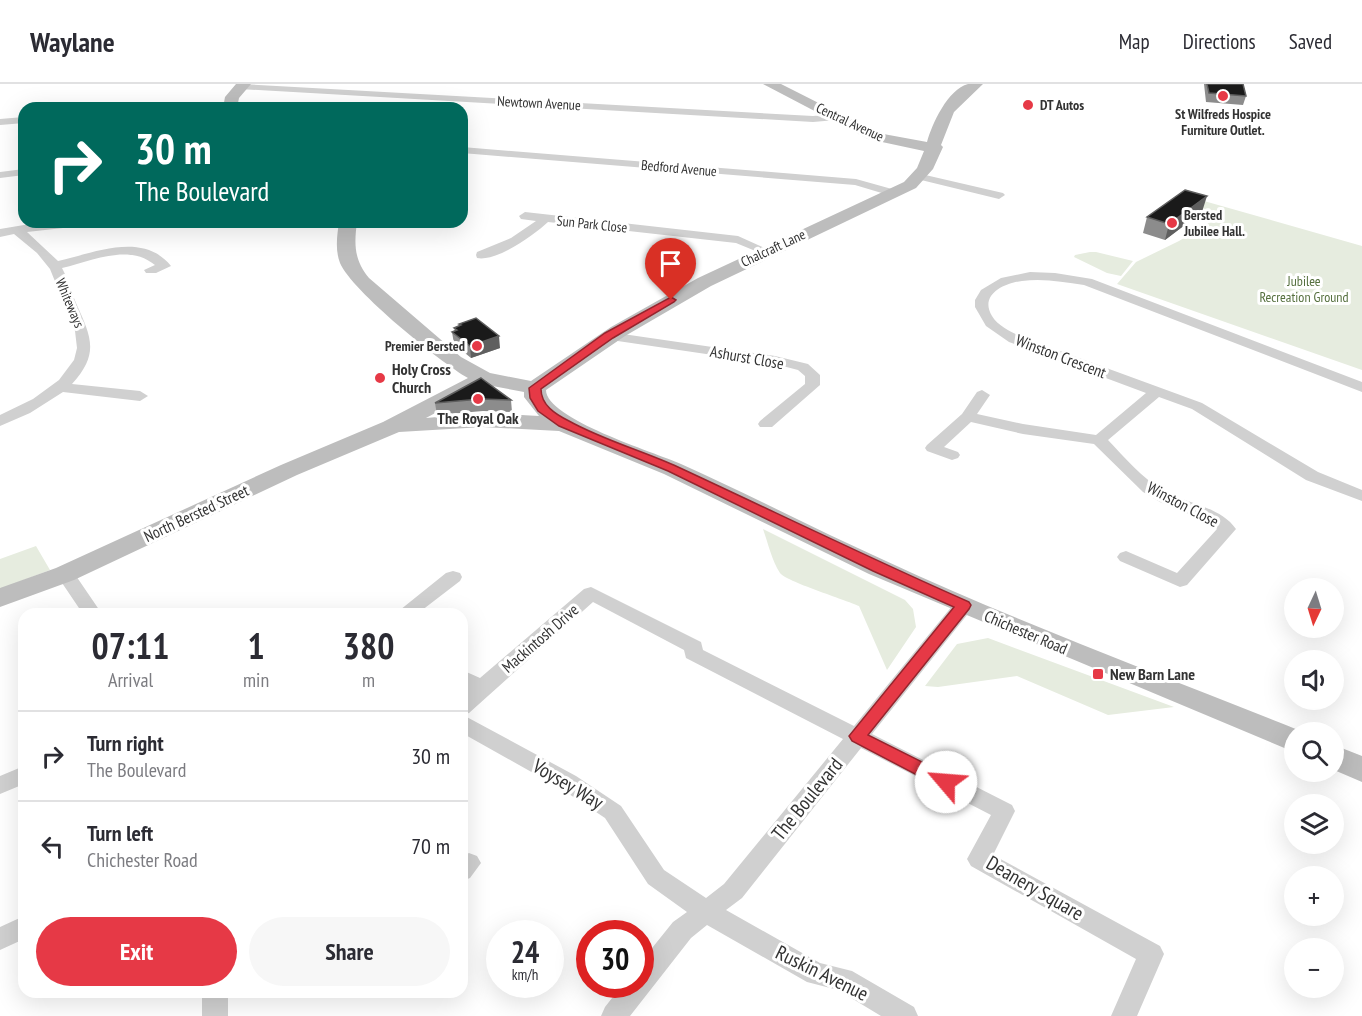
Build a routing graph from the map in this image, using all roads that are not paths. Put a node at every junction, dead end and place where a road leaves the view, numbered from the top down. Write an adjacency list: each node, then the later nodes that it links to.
1 (770, 84): 5 (street, Central Avenue)
2 (976, 84): 8 (street)
3 (243, 85): 4 (street); 5 (street, Newtown Avenue)
4 (231, 102)
5 (836, 117): 8 (street, Central Avenue)
6 (18, 120): 7 (street)
7 (0, 122)
8 (935, 147): 12 (street)
9 (468, 150): 13 (street, Bedford Avenue)
10 (18, 173): 11 (street)
11 (0, 175)
12 (921, 177): 13 (street, Chalcraft Lane); 14 (street)
13 (895, 193): 21 (street, Chalcraft Lane)
14 (999, 195)
15 (525, 216): 16 (street, Sun Park Close)
16 (545, 219): 21 (street, Sun Park Close); 22 (street)
17 (26, 228): 19 (street)
18 (348, 228): 26 (street)
19 (17, 230): 20 (street); 23 (street, Whiteways)
20 (0, 233)
21 (765, 251): 25 (street, Chalcraft Lane)
22 (482, 255)
23 (54, 266): 24 (street); 27 (street, Whiteways)
24 (151, 270)
25 (609, 336): 29 (street, Chalcraft Lane); 35 (street, Ashurst Close)
26 (484, 378): 29 (street); 37 (street, North Bersted Street)
27 (60, 387): 32 (street); 34 (street, Whiteways)
28 (1362, 387): 30 (street, Winston Crescent)
29 (535, 388): 36 (street, Chichester Road)
30 (1157, 391): 38 (street); 40 (street, Winston Crescent)
31 (982, 395): 33 (street)
32 (140, 396)
33 (968, 417): 38 (street); 39 (street)
34 (0, 422)
35 (766, 423)
36 (563, 424): 37 (street, North Bersted Street); 45 (street, Chichester Road)
37 (391, 427): 42 (street, North Bersted Street)
38 (1099, 440): 41 (street, Winston Close)
39 (952, 455)
40 (1362, 496)
41 (1126, 557)
42 (64, 574): 44 (street, North Bersted Street); 46 (street)
43 (453, 577): 47 (street)
44 (0, 598)
45 (964, 605): 52 (street, The Boulevard); 53 (street, Chichester Road)
46 (89, 608)
47 (412, 608)
48 (468, 680): 49 (street)
49 (482, 688): 50 (street, Mackintosh Drive); 52 (street, Mackintosh Drive)
50 (468, 702)
51 (468, 726): 56 (street, Voysey Way)
52 (858, 736): 56 (street, The Boulevard); 65 (street, Deanery Square)
53 (1284, 737)
54 (18, 778): 55 (street)
55 (0, 785)
56 (707, 912): 59 (street, The Boulevard); 64 (street, Ruskin Avenue)
57 (18, 930): 58 (street)
58 (0, 939)
59 (654, 965)
60 (215, 998): 62 (street)
61 (628, 998): 63 (street, The Boulevard)
62 (214, 1016)
63 (614, 1016)
64 (905, 1016)
65 (1124, 1016)

